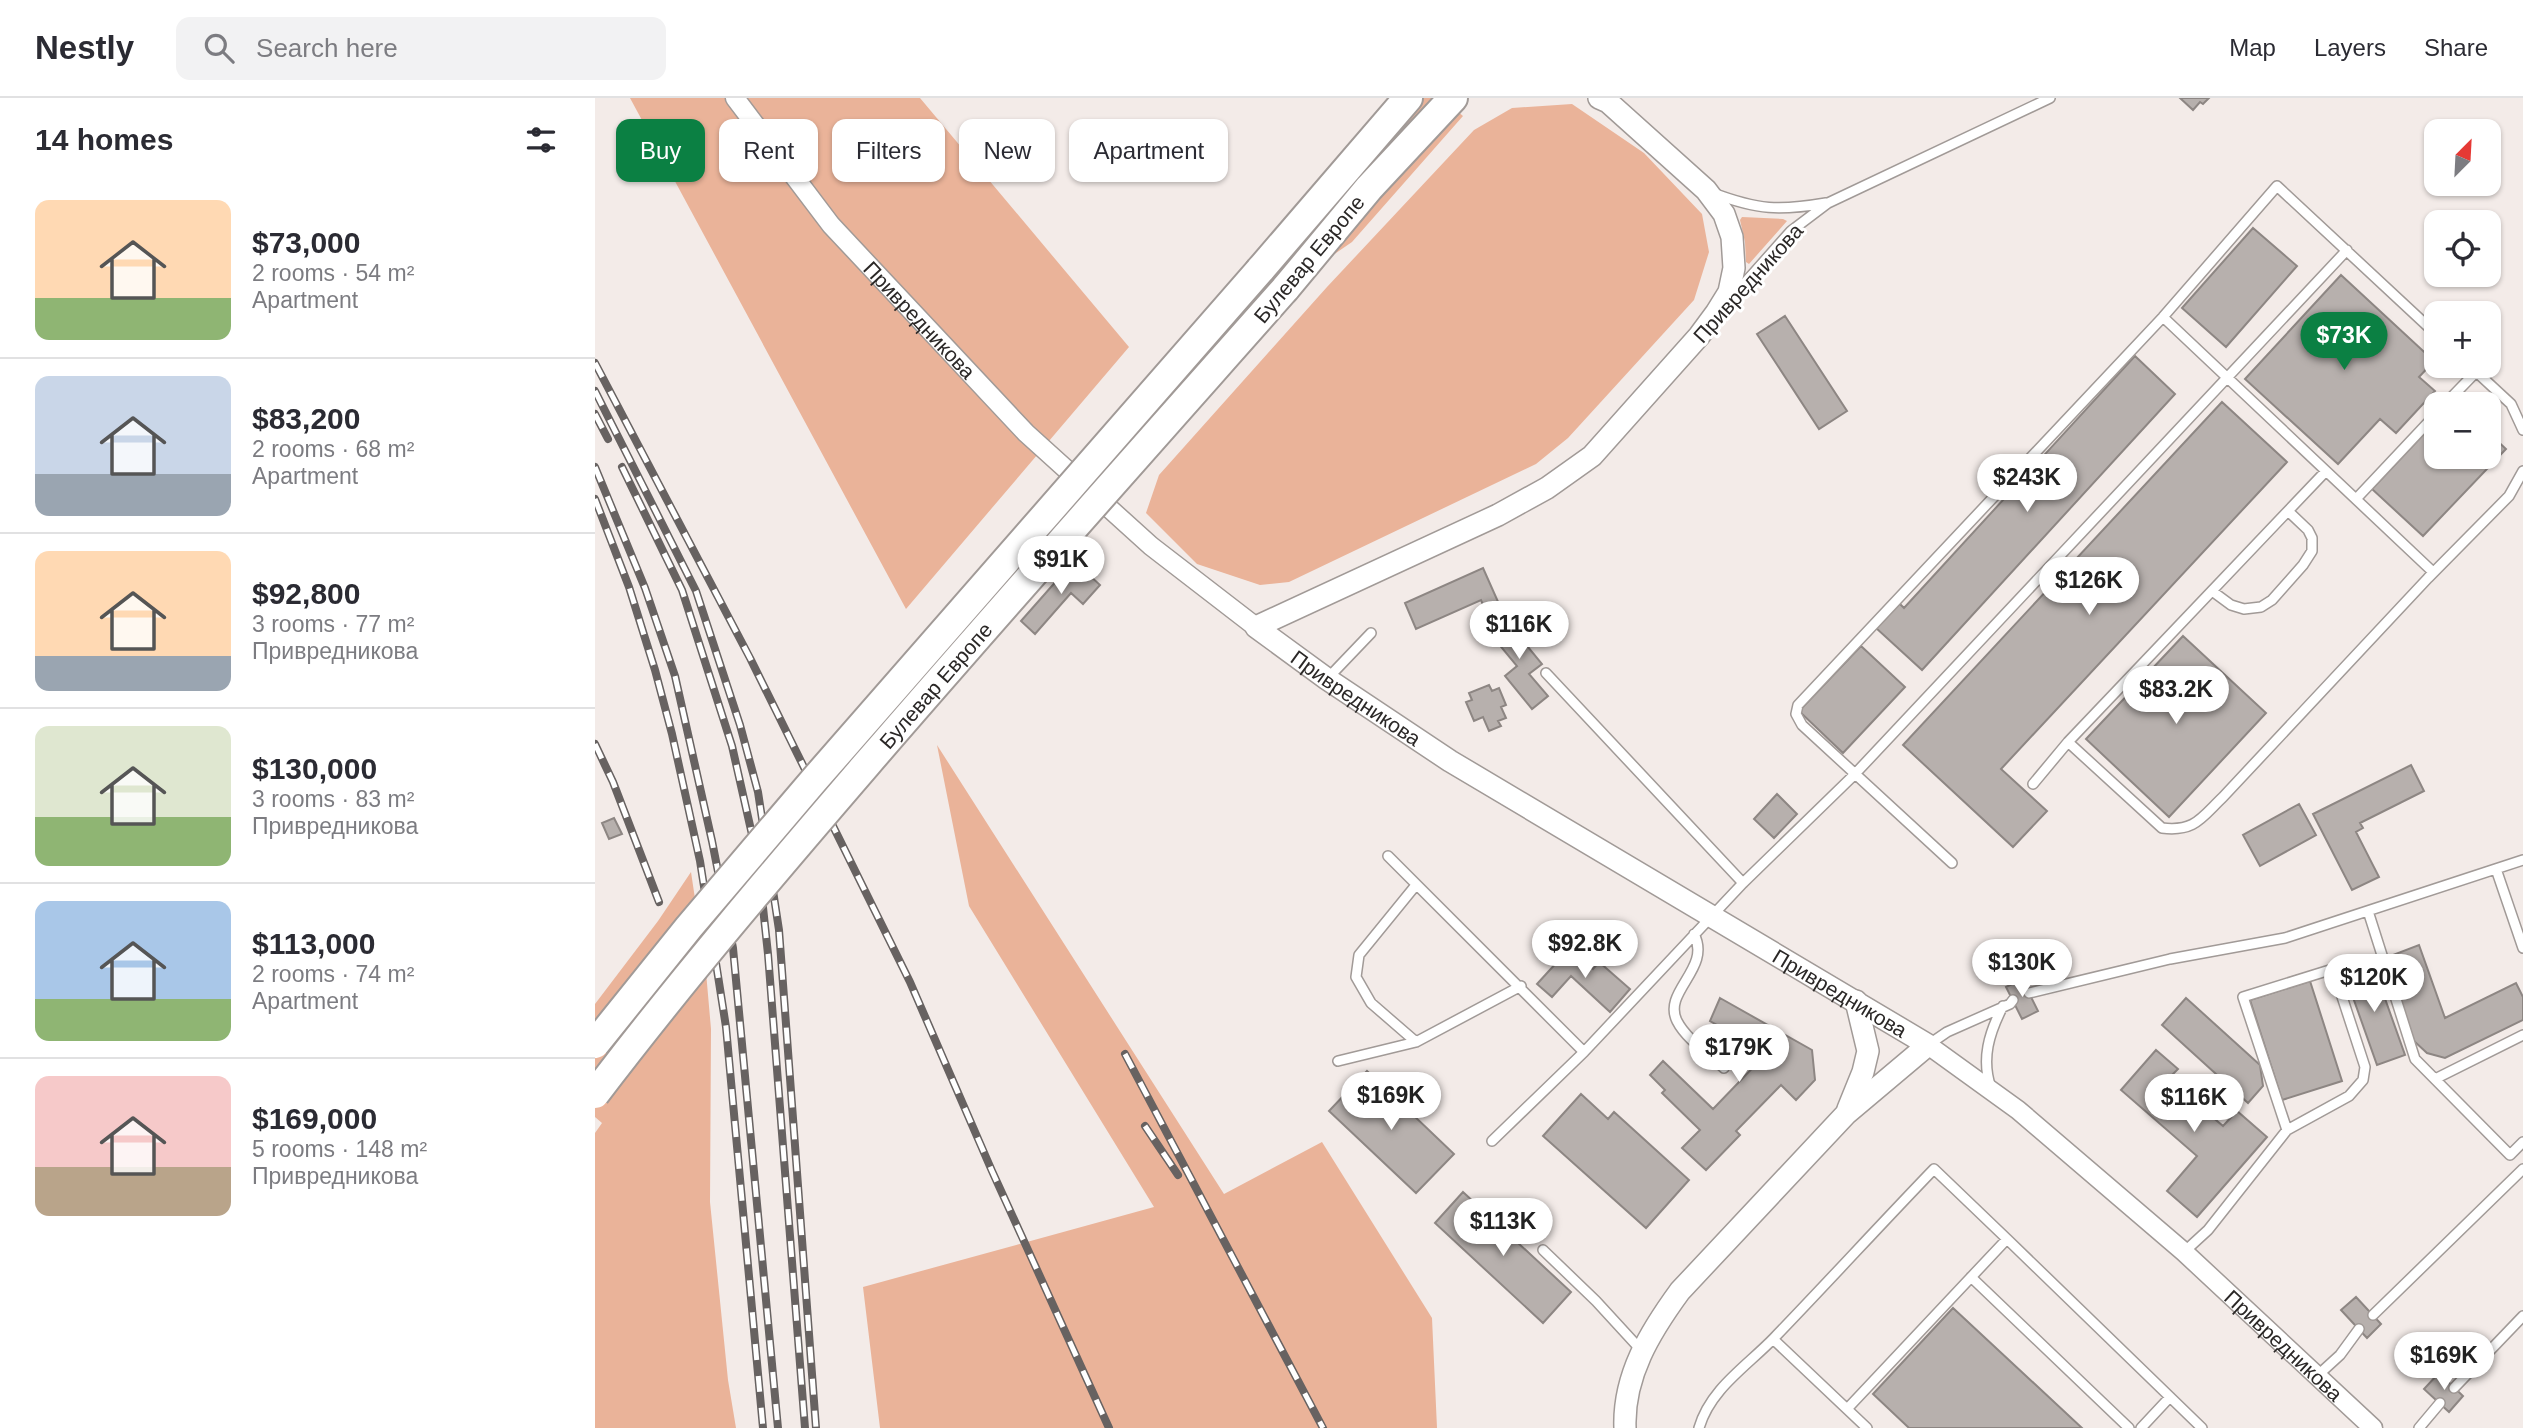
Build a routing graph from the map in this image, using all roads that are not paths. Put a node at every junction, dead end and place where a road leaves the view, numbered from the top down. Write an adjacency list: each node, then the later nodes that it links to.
1 (1408, 98): 48 (main road, Булевар Европе, bridge)
2 (1453, 98): 55 (main road, Булевар Европе, bridge)
3 (2050, 98): 7 (lane, Привредникова)
4 (738, 99): 24 (street, Привредникова)
5 (1604, 99): 6 (street)
6 (1706, 190): 7 (lane); 9 (street)
7 (1828, 203): 9 (lane, Привредникова)
8 (2347, 250): 10 (lane); 11 (lane); 12 (lane)
9 (1716, 313): 24 (street, Привредникова)
10 (2162, 317): 12 (lane); 29 (lane)
11 (2424, 323)
12 (2228, 378): 18 (lane); 29 (lane)
13 (2466, 378): 15 (lane)
14 (2483, 378): 17 (lane)
15 (2455, 392)
16 (2424, 427): 20 (lane)
17 (2523, 430)
18 (2326, 471): 20 (lane); 21 (lane)
19 (2523, 471): 22 (lane)
20 (2355, 499): 22 (lane)
21 (2288, 511): 23 (lane); 23 (lane)
22 (2433, 572): 28 (lane)
23 (2212, 591): 28 (lane)
24 (1256, 627): 27 (street, Привредникова)
25 (1371, 633): 27 (lane)
26 (1546, 673): 35 (lane)
27 (1327, 679): 38 (street, Привредникова)
28 (2068, 742): 30 (lane)
29 (1854, 775): 33 (lane); 35 (lane)
30 (2033, 784)
31 (1388, 856): 36 (lane)
32 (2523, 860): 34 (lane)
33 (1952, 863)
34 (2496, 869): 37 (lane); 40 (lane)
35 (1743, 883): 38 (lane)
36 (1416, 885): 41 (lane); 47 (lane)
37 (2368, 911): 42 (lane); 53 (lane)
38 (1711, 916): 39 (lane); 44 (street, Привредникова)
39 (1694, 934): 50 (lane); 52 (lane)
40 (2523, 947)
41 (1521, 986): 47 (lane); 50 (lane)
42 (2029, 993)
43 (2013, 1000): 45 (lane)
44 (1856, 1001): 49 (street, Привредникова); 56 (street)
45 (2003, 1006): 49 (lane); 54 (lane)
46 (2523, 1035): 53 (lane)
47 (1416, 1042): 51 (lane)
48 (595, 1044)
49 (1928, 1045): 54 (street, Привредникова); 56 (street)
50 (1584, 1052): 58 (lane)
51 (1338, 1061)
52 (1724, 1068)
53 (2435, 1079): 59 (lane)
54 (1992, 1090): 63 (street, Привредникова)
55 (595, 1094)
56 (1846, 1114): 69 (street)
57 (2287, 1130): 57 (lane); 63 (lane)
58 (1492, 1141)
59 (2523, 1142)
60 (2523, 1169): 65 (lane)
61 (2007, 1239): 64 (lane); 68 (lane); 72 (lane)
62 (1543, 1250): 69 (lane)
63 (2184, 1252): 70 (street, Привредникова)
64 (1971, 1277): 74 (lane); 78 (lane)
65 (2373, 1315)
66 (2523, 1316): 71 (lane)
67 (2359, 1329): 70 (lane)
68 (1773, 1339): 74 (lane); 76 (lane)
69 (1641, 1350): 75 (street)
70 (2317, 1376): 81 (street, Привредникова)
71 (2455, 1388)
72 (2170, 1397): 79 (lane); 80 (lane)
73 (2440, 1403): 82 (lane)
74 (1847, 1409): 77 (lane)
75 (1625, 1428)
76 (1699, 1428)
77 (1867, 1428)
78 (2129, 1428)
79 (2141, 1428)
80 (2202, 1428)
81 (2373, 1428)
82 (2419, 1428)

